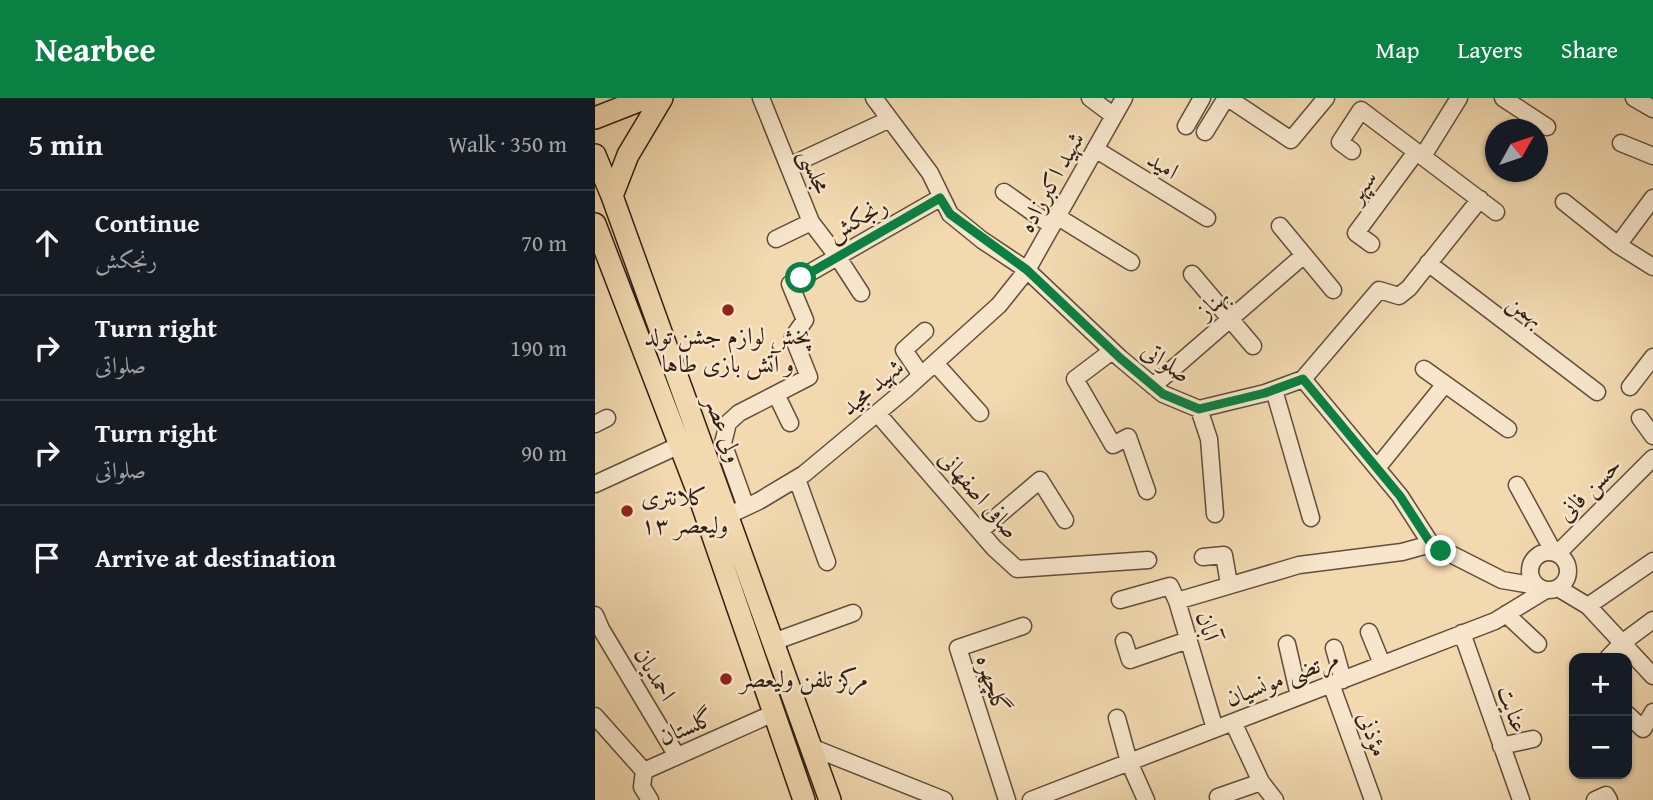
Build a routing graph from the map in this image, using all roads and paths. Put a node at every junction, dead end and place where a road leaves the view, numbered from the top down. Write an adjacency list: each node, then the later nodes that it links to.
1 (646, 98): 15 (main road)
2 (662, 98): 28 (main road)
3 (761, 98): 26 (street, مجلسی)
4 (874, 98): 17 (street, صلواتی)
5 (1090, 98): 14 (street, شهید اکبرزاده)
6 (1124, 98): 14 (street, شهید اکبرزاده)
7 (1202, 98): 18 (street)
8 (1227, 98): 9 (street); 19 (street)
9 (1326, 98)
10 (1459, 98): 23 (street)
11 (1503, 98): 16 (street)
12 (1634, 98): 13 (street)
13 (1653, 109)
14 (1114, 116): 21 (street, شهید اکبرزاده)
15 (595, 118)
16 (1535, 119)
17 (888, 120): 26 (street); 29 (street, صلواتی)
18 (1187, 126)
19 (1205, 132)
20 (1621, 143): 25 (street)
21 (1095, 149): 34 (street, امید); 35 (street, شهید اکبرزاده)
22 (1352, 151): 23 (street)
23 (1419, 154): 31 (street); 40 (street, سپهر)
24 (595, 155): 28 (main road, ولی عصر)
25 (1653, 156)
26 (789, 166): 36 (street, مجلسی)
27 (1004, 192): 35 (street)
28 (612, 195): 80 (main road, ولی عصر)
29 (940, 198): 43 (street, رنجکش); 47 (street, صلواتی)
30 (1653, 198): 41 (street)
31 (1479, 199): 33 (street); 45 (street)
32 (1564, 202): 41 (street)
33 (1496, 212)
34 (1207, 218)
35 (1055, 221): 44 (street); 47 (street, شهید اکبرزاده)
36 (811, 222): 39 (street); 43 (street, مجلسی)
37 (595, 224): 73 (main road, ولی عصر)
38 (1280, 226): 42 (street)
39 (776, 239)
40 (1371, 244)
41 (1618, 245): 46 (street)
42 (1304, 255): 49 (street); 51 (street, بهناز)
43 (837, 256): 50 (street, مجلسی); 65 (street, رنجکش)
44 (1131, 262)
45 (1428, 263): 59 (street); 64 (street, بهمن)
46 (1653, 267)
47 (1027, 270): 54 (street, صلواتی); 56 (street, شهید مجید)
48 (1192, 274): 51 (street)
49 (1333, 290)
50 (861, 293)
51 (1229, 320): 53 (street); 61 (street, بهناز)
52 (925, 331): 58 (street)
53 (1253, 346)
54 (1112, 351): 61 (street, صلواتی); 79 (street)
55 (1653, 356): 62 (street)
56 (935, 363): 58 (street, شهید مجید); 68 (street)
57 (1424, 369): 60 (street)
58 (921, 375): 67 (street, شهید مجید)
59 (1303, 379): 63 (street, صلواتی); 75 (street)
60 (1445, 384): 71 (street); 75 (street)
61 (1153, 386): 66 (street, صلواتی)
62 (1630, 387)
63 (1275, 390): 66 (street, صلواتی); 82 (street)
64 (1597, 392)
65 (776, 394): 70 (street); 80 (street, رنجکش)
66 (1199, 409): 81 (street)
67 (877, 413): 76 (street, شهید مجید); 84 (street, صافی اصفهانی)
68 (980, 413)
69 (1640, 418): 72 (street)
70 (790, 423)
71 (1508, 429)
72 (1653, 436)
73 (680, 445): 77 (street); 116 (main road, ولی عصر)
74 (1653, 458): 86 (street, حسن فانی)
75 (1377, 468): 85 (street)
76 (797, 478): 80 (street, شهید مجید); 90 (street)
77 (595, 484)
78 (1517, 485): 86 (street)
79 (1147, 491)
80 (737, 512): 104 (main road, ولی عصر)
81 (1215, 514)
82 (1311, 518)
83 (1065, 520): 84 (street)
84 (980, 531): 88 (street, صافی اصفهانی)
85 (1431, 544): 91 (street); 92 (street)
86 (1556, 552): 92 (street); 92 (street)
87 (1203, 557): 91 (street, آبان)
88 (1148, 560)
89 (1653, 561): 95 (street)
90 (827, 562)
91 (1229, 584): 94 (street)
92 (1547, 588): 95 (street); 97 (street, مرتضی مونسیان)
93 (1120, 600): 94 (street, آبان)
94 (1177, 601): 103 (street, آبان)
95 (1588, 606): 106 (street)
96 (853, 613): 104 (street)
97 (1506, 614): 102 (street, مرتضی مونسیان); 108 (street)
98 (595, 615): 125 (street, احمدیان)
99 (1653, 620): 106 (street)
100 (1023, 626): 133 (street, گلچهره)
101 (1369, 632): 111 (street)
102 (1462, 633): 111 (street, مرتضی مونسیان); 123 (street, عنایت)
103 (1188, 640): 105 (street); 121 (street, آبان)
104 (773, 642): 124 (main road, ولی عصر)
105 (1124, 642)
106 (1622, 643): 110 (street); 112 (street)
107 (1287, 644): 114 (street)
108 (1538, 644)
109 (1334, 648): 113 (street, مؤذنی)
110 (1613, 653)
111 (1382, 664): 113 (street, مرتضی مونسیان)
112 (1653, 676)
113 (1337, 682): 114 (street, مرتضی مونسیان); 138 (street, مؤذنی)
114 (1299, 696): 120 (street, مرتضی مونسیان)
115 (1653, 712): 118 (street)
116 (774, 713): 125 (street, گلستان); 130 (main road, ولی عصر)
117 (595, 716): 127 (street)
118 (1629, 716)
119 (1117, 718): 126 (street)
120 (1233, 722): 121 (street, مرتضی مونسیان); 128 (street)
121 (1215, 729): 126 (street, مرتضی مونسیان)
122 (1533, 739): 123 (street)
123 (1501, 746): 139 (street, عنایت)
124 (811, 747): 131 (main road, ولی عصر); 132 (street)
125 (677, 756): 127 (street, گلستان)
126 (1129, 762): 134 (street, مرتضی مونسیان); 135 (street)
127 (644, 771): 129 (street, گلستان)
128 (1261, 782): 136 (street); 137 (street)
129 (650, 800)
130 (804, 800)
131 (830, 800)
132 (944, 800)
133 (1007, 800)
134 (1031, 800)
135 (1146, 800)
136 (1219, 800)
137 (1275, 800)
138 (1373, 800)
139 (1521, 800)
140 (1595, 800): 141 (street)
141 (1609, 800)

